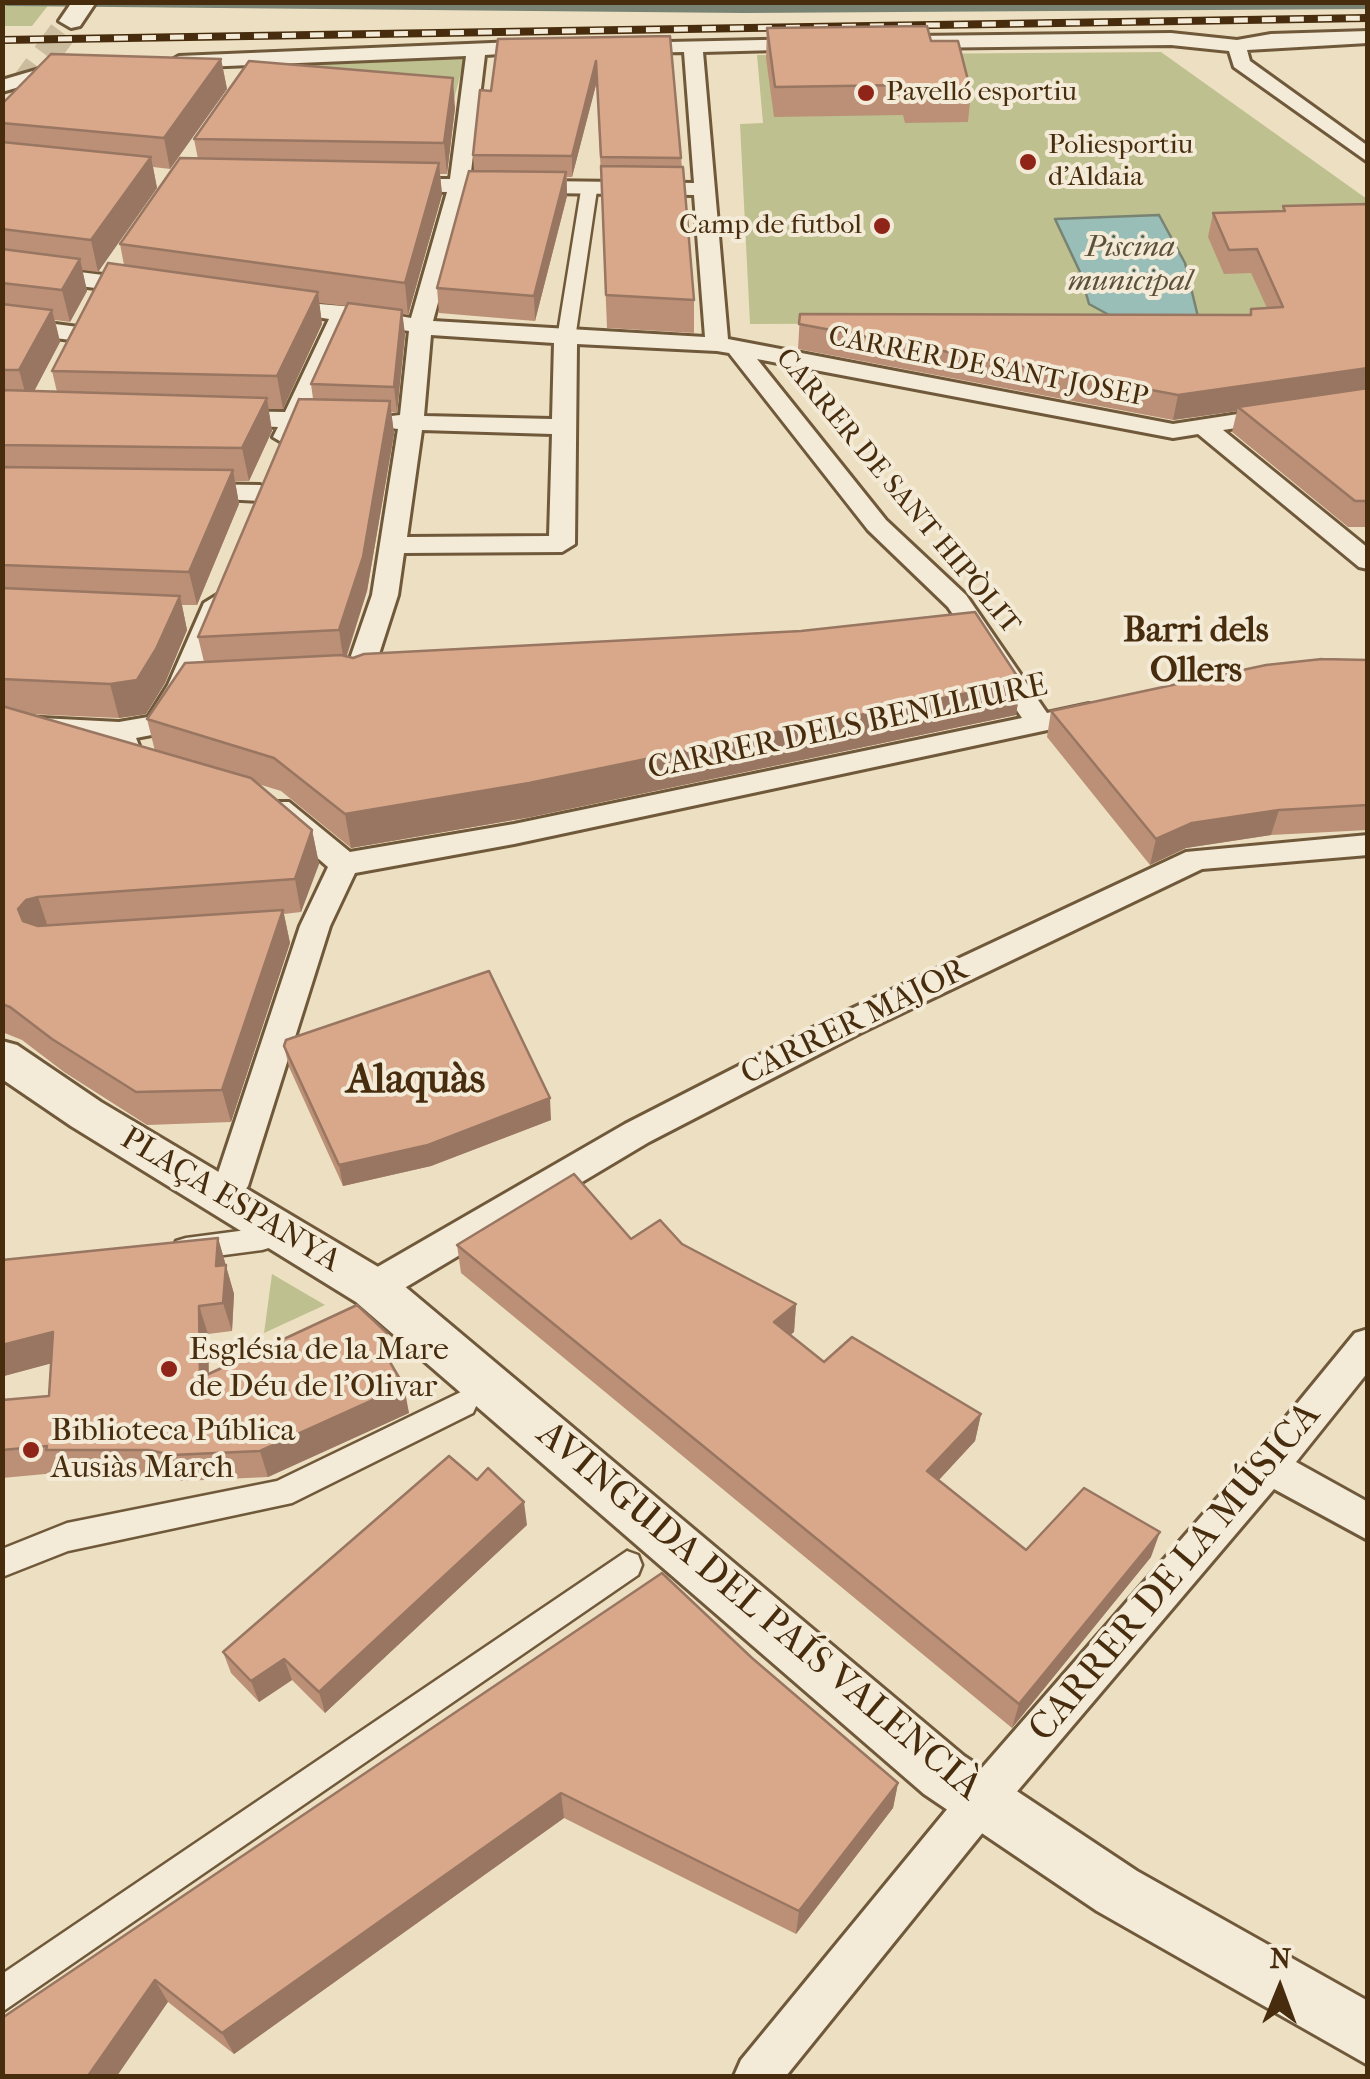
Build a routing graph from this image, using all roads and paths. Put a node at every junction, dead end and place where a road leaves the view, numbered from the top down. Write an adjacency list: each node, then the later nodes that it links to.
1 (1368, 37): 4 (street)
2 (900, 43): 4 (street)
3 (833, 44): 7 (street)
4 (1237, 46): 13 (street)
5 (558, 47): 8 (street)
6 (611, 47): 7 (street)
7 (694, 47): 16 (street)
8 (476, 48): 9 (street); 15 (street)
9 (166, 63)
10 (89, 65): 11 (street)
11 (57, 68): 12 (street); 12 (street)
12 (14, 96)
13 (1368, 156)
14 (379, 185): 15 (street)
15 (459, 187): 17 (street); 24 (street)
16 (706, 189): 17 (street); 26 (street)
17 (589, 190): 25 (street)
18 (2, 268): 19 (street)
19 (112, 275): 20 (street); 23 (street)
20 (166, 290)
21 (264, 303): 22 (street, CARRER DE SANT JOSEP)
22 (344, 313): 24 (street, CARRER DE SANT JOSEP); 29 (street)
23 (2, 324)
24 (421, 324): 25 (street, CARRER DE SANT JOSEP); 30 (street)
25 (566, 339): 26 (street, CARRER DE SANT JOSEP); 32 (street)
26 (728, 348): 31 (street, CARRER DE SANT JOSEP); 39 (street, CARRER DE SANT HIPÒLIT)
27 (1368, 401): 31 (street, CARRER DE SANT JOSEP)
28 (195, 418): 29 (street)
29 (293, 420): 30 (street); 33 (street)
30 (411, 422): 32 (street); 34 (street)
31 (1203, 426): 35 (street)
32 (566, 427): 34 (street)
33 (161, 491)
34 (392, 545): 41 (street)
35 (1363, 546)
36 (224, 582): 38 (street)
37 (173, 617): 38 (street)
38 (210, 618): 43 (street)
39 (981, 633): 40 (street); 45 (street, CARRER DE SANT HIPÒLIT)
40 (945, 637)
41 (395, 676)
42 (221, 684): 43 (street)
43 (182, 685): 47 (street)
44 (1113, 708): 45 (street, CARRER DELS BENLLIURE)
45 (1040, 723): 51 (street, CARRER DELS BENLLIURE)
46 (2, 725): 47 (street)
47 (124, 745): 48 (street)
48 (182, 775)
49 (253, 797): 51 (street)
50 (1368, 845): 58 (street, CARRER MAJOR)
51 (344, 864): 52 (street)
52 (315, 926): 53 (street); 55 (street)
53 (277, 929)
54 (2, 1058): 55 (street, PLAÇA ESPANYA)
55 (221, 1196): 58 (street, PLAÇA ESPANYA)
56 (262, 1239): 57 (street)
57 (166, 1251)
58 (373, 1288): 65 (street, AVINGUDA DEL PAÍS VALENCIÀ)
59 (1368, 1344): 61 (street, CARRER DE LA MÚSICA)
60 (463, 1404): 63 (street)
61 (1269, 1467): 62 (street); 65 (street, CARRER DE LA MÚSICA)
62 (1368, 1522)
63 (2, 1563)
64 (627, 1565): 66 (street)
65 (982, 1800): 67 (street, AVINGUDA DEL PAÍS VALENCIÀ); 68 (street, CARRER DE LA MÚSICA)
66 (2, 1995)
67 (1368, 2035)
68 (757, 2076)

